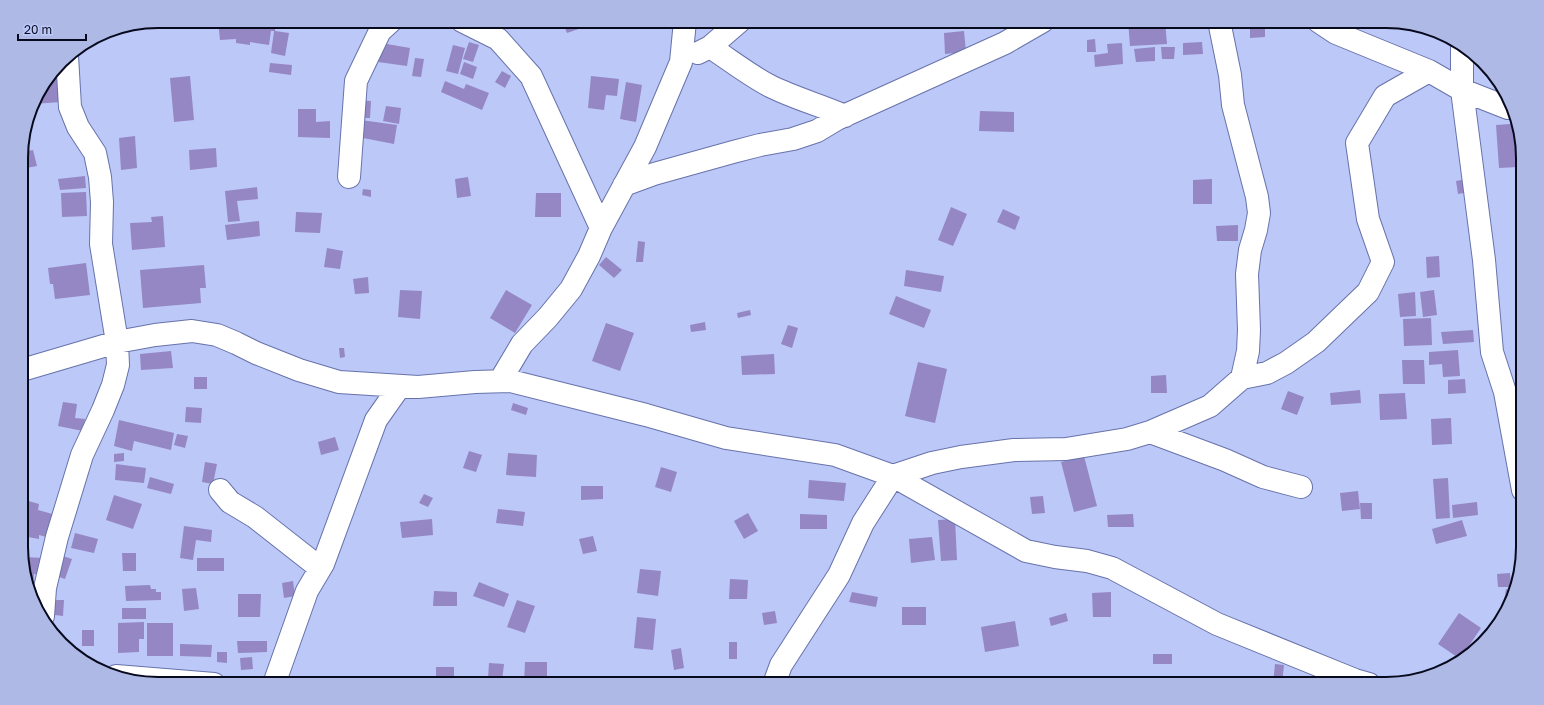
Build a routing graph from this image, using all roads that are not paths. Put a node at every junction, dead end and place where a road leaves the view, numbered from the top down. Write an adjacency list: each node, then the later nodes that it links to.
1 (383, 28): 16 (street)
2 (476, 28): 18 (street)
3 (684, 28): 10 (street)
4 (732, 28): 8 (street)
5 (1030, 28): 15 (street)
6 (1220, 28): 21 (street)
7 (1328, 28): 12 (street)
8 (710, 46): 10 (street); 15 (street)
9 (1462, 53): 13 (street)
10 (681, 62): 17 (street)
11 (67, 65): 19 (street)
12 (1429, 71): 13 (street); 21 (street)
13 (1462, 90): 14 (street); 25 (street)
14 (1506, 107)
15 (844, 116): 17 (street)
16 (349, 177)
17 (624, 185): 18 (street)
18 (601, 228): 22 (street)
19 (117, 342): 20 (street); 23 (street); 30 (street)
20 (28, 368)
21 (1242, 378): 24 (street)
22 (500, 382): 23 (street); 26 (street)
23 (400, 386): 29 (street)
24 (1150, 432): 26 (street); 27 (street)
25 (1516, 452)
26 (893, 476): 32 (street); 33 (street)
27 (1301, 488)
28 (220, 490): 29 (street)
29 (320, 568): 31 (street)
30 (44, 609)
31 (276, 677)
32 (777, 677)
33 (1348, 677)

